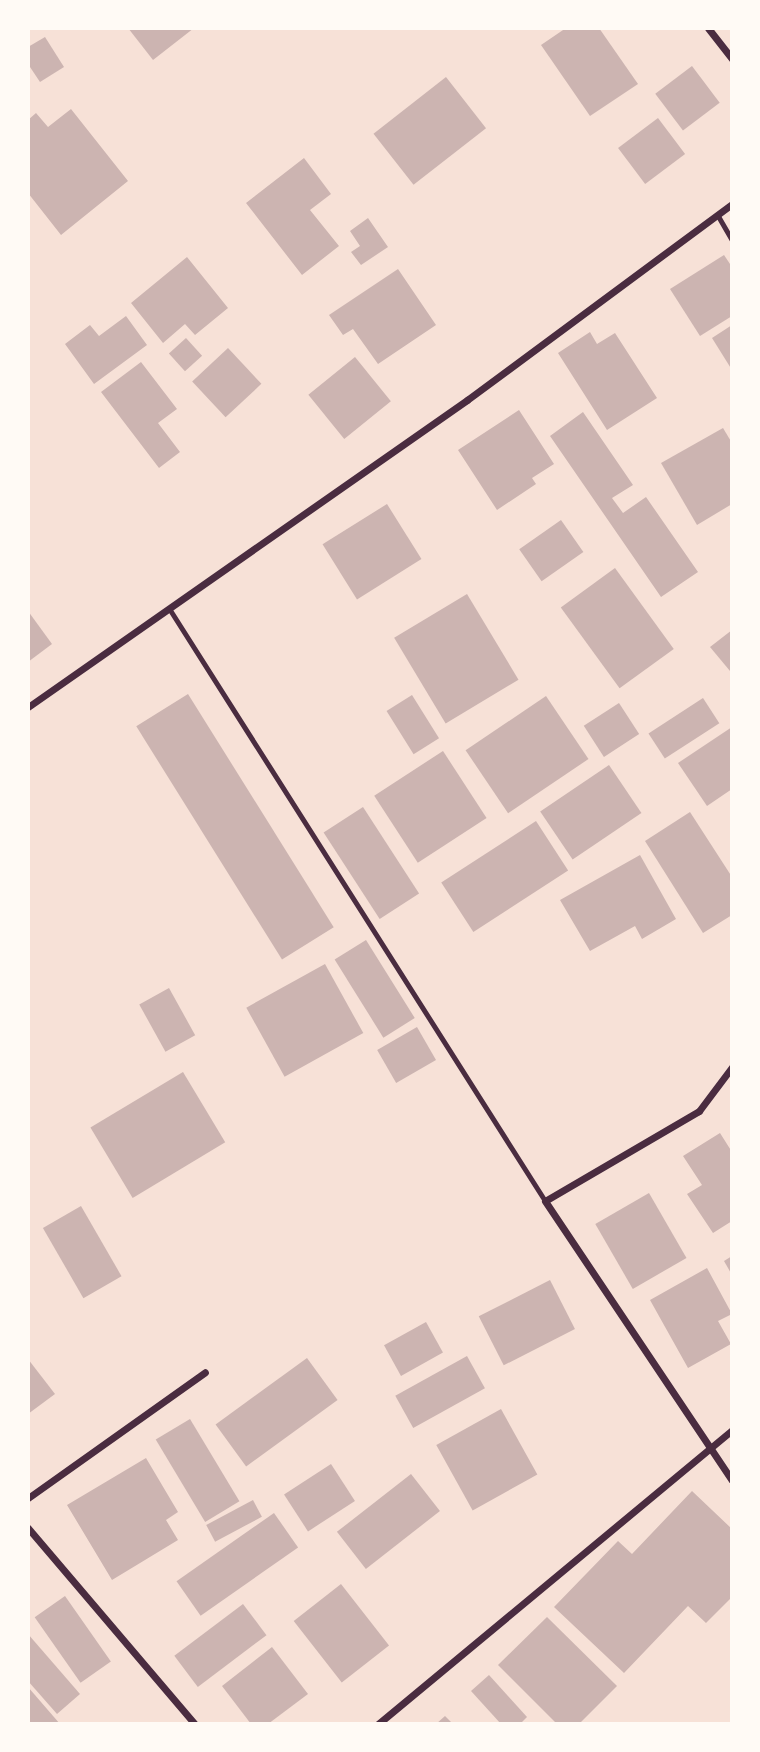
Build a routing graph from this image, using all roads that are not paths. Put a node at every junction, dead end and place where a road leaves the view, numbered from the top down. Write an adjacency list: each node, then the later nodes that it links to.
1 (708, 28): 2 (street)
2 (732, 59)
3 (732, 204): 4 (street)
4 (718, 216): 5 (lane); 6 (street)
5 (732, 240)
6 (170, 610): 7 (street); 9 (lane)
7 (28, 708)
8 (732, 1067): 9 (street)
9 (545, 1201): 12 (street)
10 (205, 1372): 14 (street)
11 (732, 1430): 12 (street)
12 (710, 1448): 13 (street); 17 (street)
13 (732, 1480)
14 (28, 1498)
15 (28, 1528): 16 (street)
16 (195, 1724)
17 (378, 1724)

